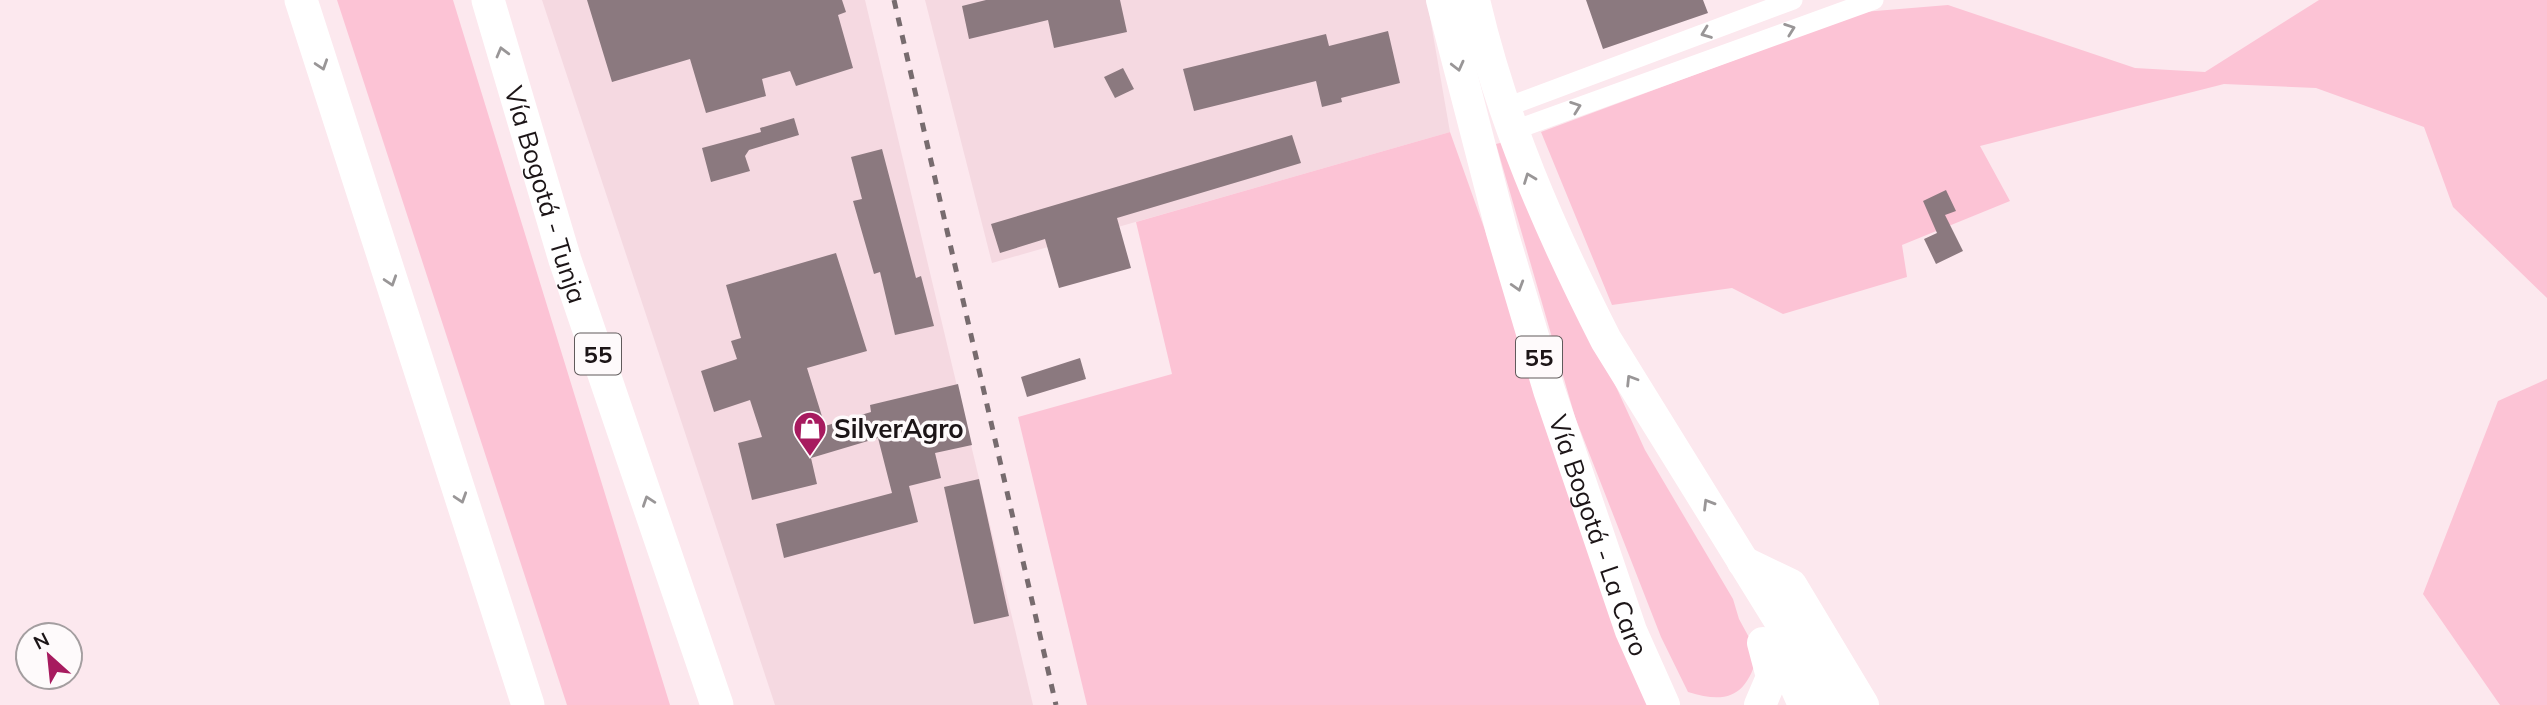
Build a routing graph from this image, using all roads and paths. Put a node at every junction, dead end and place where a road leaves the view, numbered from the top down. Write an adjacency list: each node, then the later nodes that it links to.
1 (301, 0): 11 (highway, one-way to 11)
2 (488, 0): 8 (highway, Vía Bogotá - Tunja / 55, one-way to 2)
3 (1442, 0): 10 (main road, Vía Bogotá - La Caro / 55, one-way to 10)
4 (1474, 0): 7 (main road, 55)
5 (1793, 0): 7 (street, one-way to 7)
6 (1874, 0): 7 (street, one-way to 6)
7 (1508, 120): 9 (main road, 55, one-way to 7)
8 (663, 545): 14 (highway); 15 (highway, Vía Bogotá - Tunja / 55)
9 (1743, 562): 18 (main road); 19 (main road, 55); 20 (main road, 55); 21 (main road, 55); 22 (main road, 55); 23 (main road)
10 (1631, 631): 16 (main road, Vía Bogotá - La Caro / 55); 17 (main road)
11 (511, 652): 12 (highway); 13 (highway)
12 (528, 705)
13 (542, 705)
14 (695, 705)
15 (718, 705)
16 (1664, 705)
17 (1678, 705)
18 (1760, 705)
19 (1804, 705)
20 (1817, 705)
21 (1832, 705)
22 (1847, 705)
23 (1863, 705)

